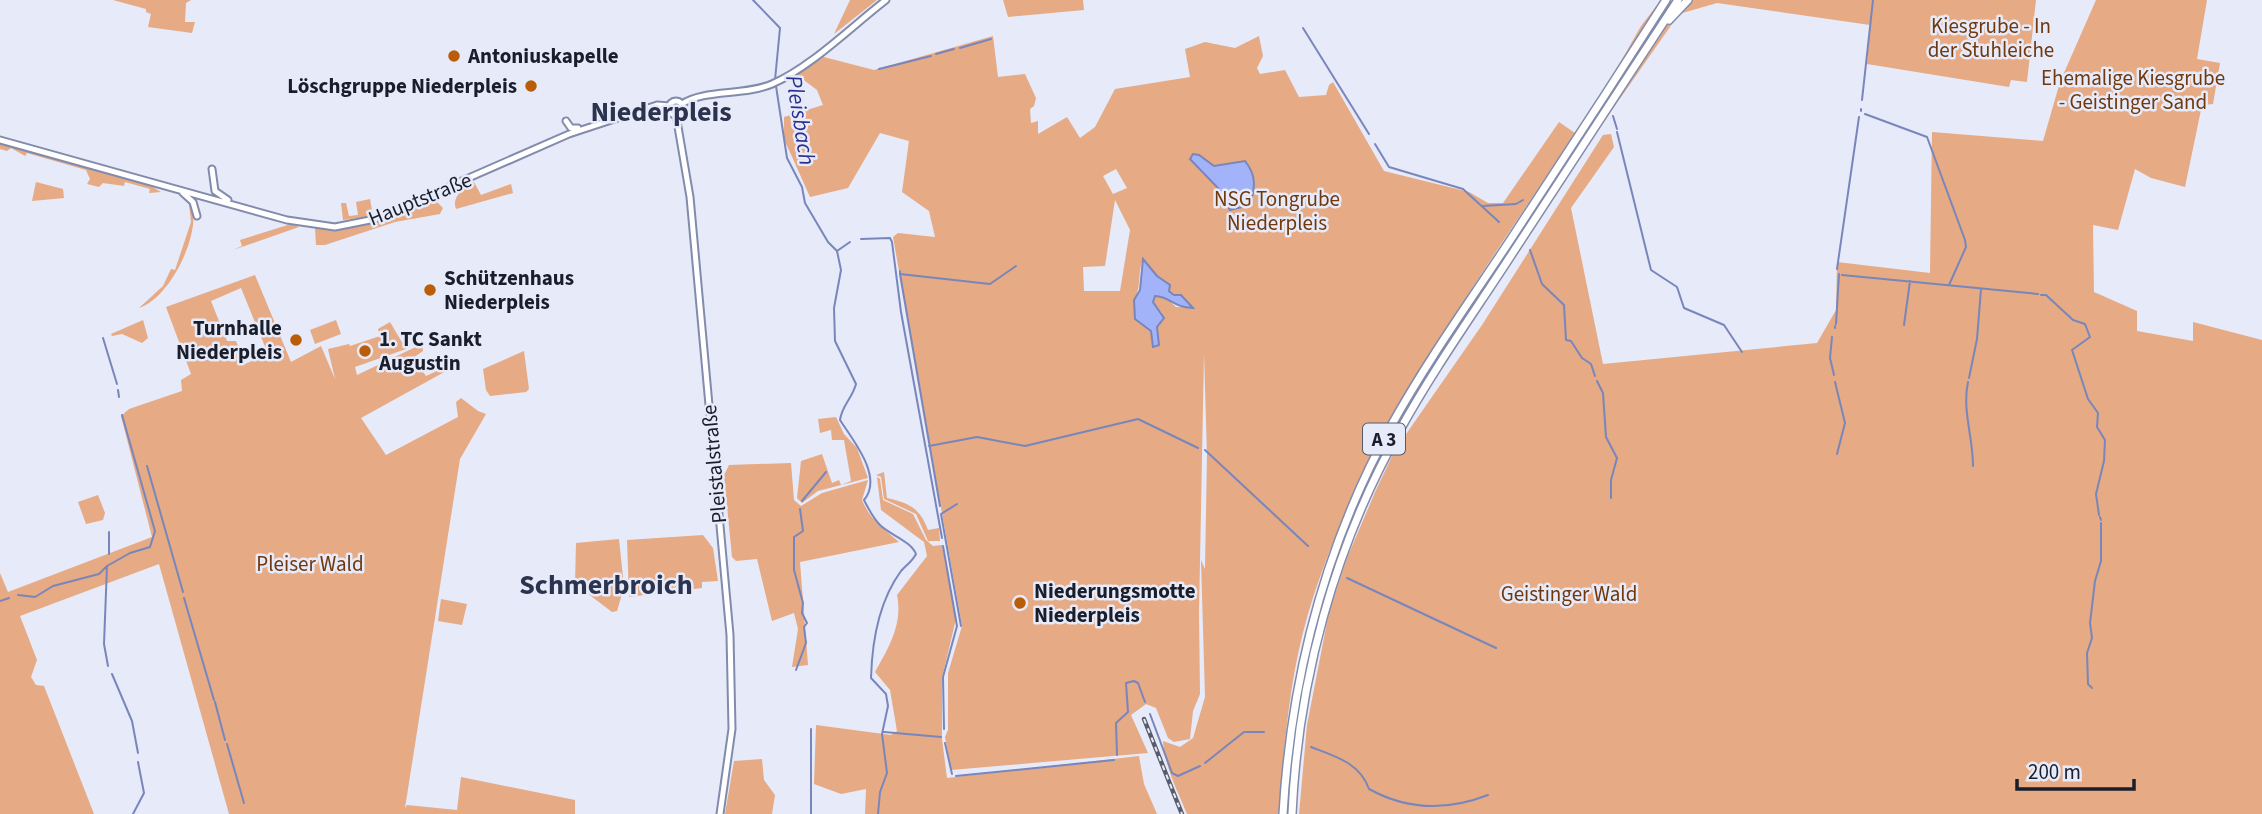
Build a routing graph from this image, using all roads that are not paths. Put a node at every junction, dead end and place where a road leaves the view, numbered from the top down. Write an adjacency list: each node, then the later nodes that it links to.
1 (886, 0): 6 (main road)
2 (1664, 0): 17 (highway, A 3)
3 (1678, 0): 5 (highway, A 3)
4 (1688, 0): 5 (highway)
5 (1658, 30): 18 (highway, A 3)
6 (682, 104): 7 (main road); 8 (main road)
7 (670, 106): 8 (main road); 10 (main road, Hauptstraße)
8 (676, 114): 16 (main road, Pleistalstraße)
9 (566, 121): 10 (main road)
10 (588, 127): 14 (main road, Hauptstraße)
11 (0, 140): 13 (main road, Hauptstraße)
12 (212, 169): 14 (main road)
13 (174, 188): 14 (main road, Hauptstraße); 15 (main road)
14 (253, 210)
15 (197, 216)
16 (720, 814)
17 (1283, 814)
18 (1292, 814)

